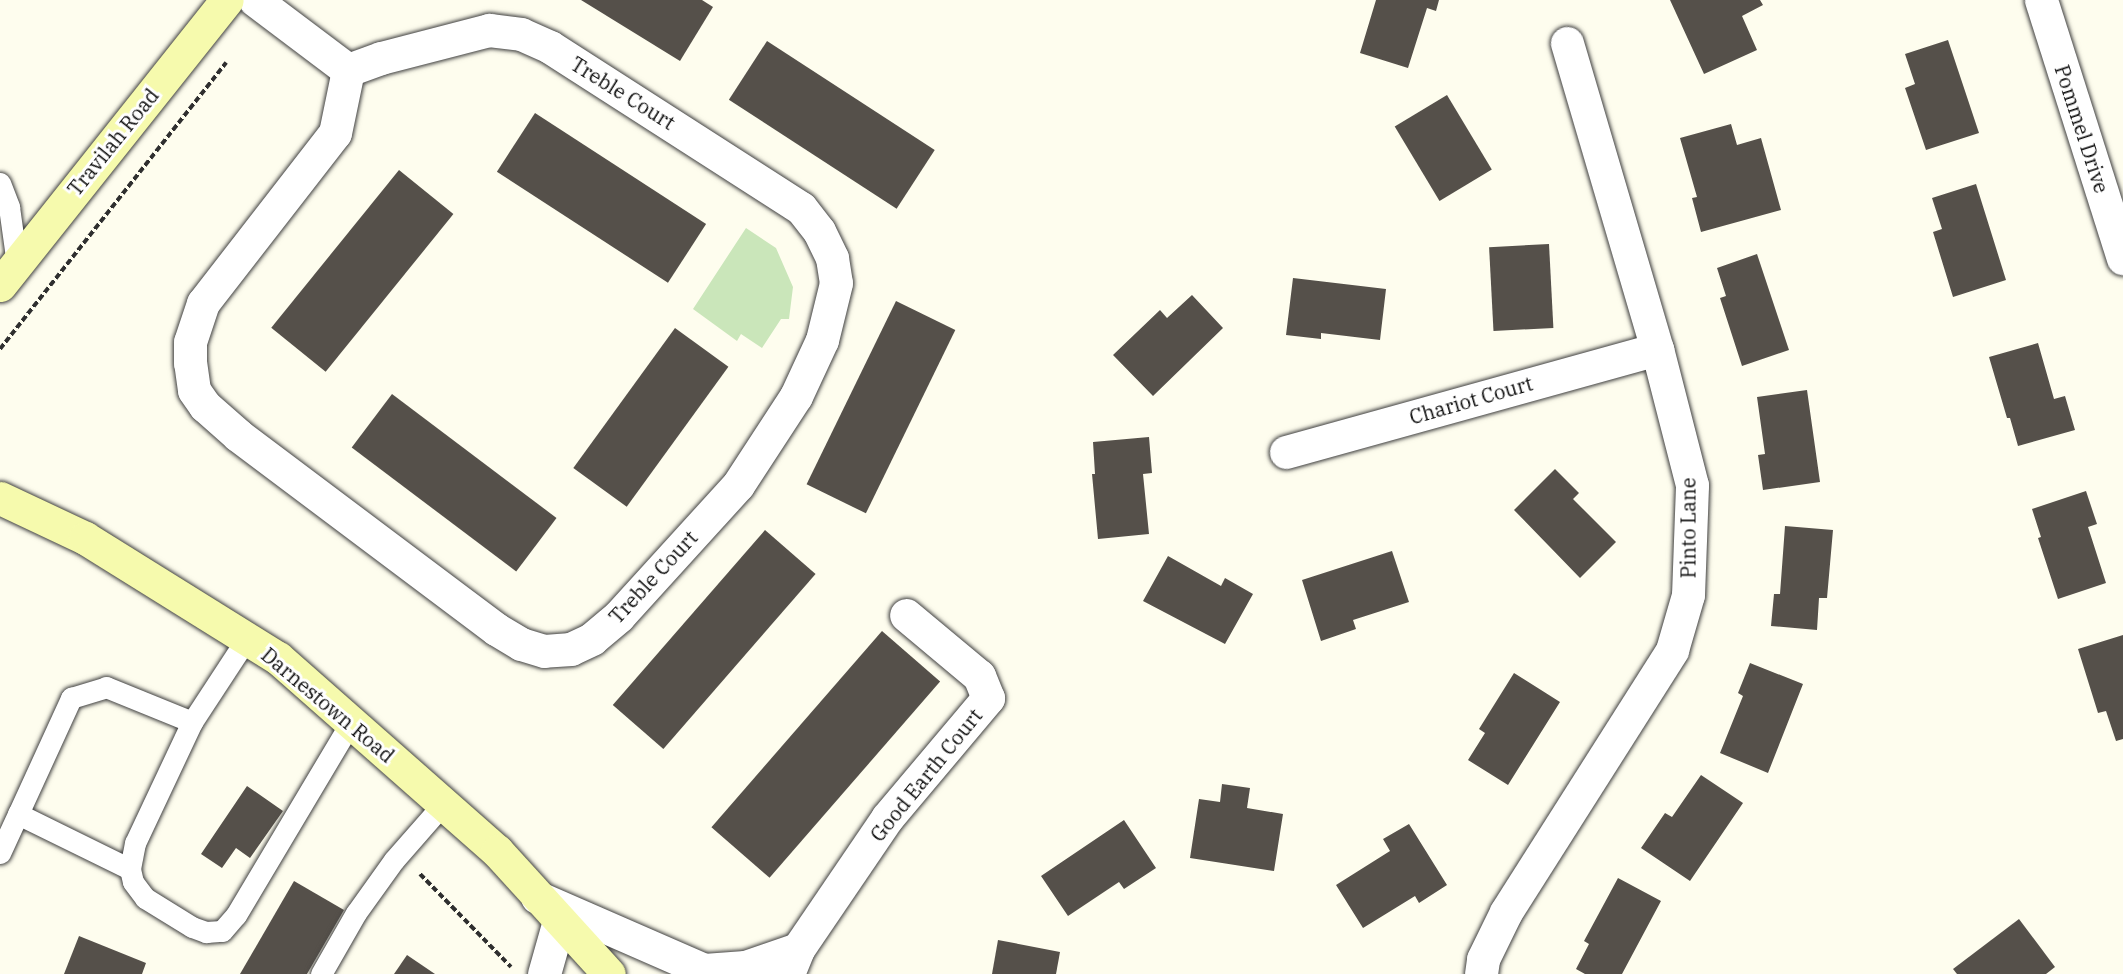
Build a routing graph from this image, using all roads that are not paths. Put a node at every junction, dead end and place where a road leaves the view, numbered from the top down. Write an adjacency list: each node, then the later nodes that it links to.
1 (227, 0): 8 (main road, Travilah Road)
2 (255, 0): 5 (street)
3 (2041, 0): 7 (street, Pommel Drive)
4 (1567, 43): 9 (street, Pinto Lane)
5 (348, 70): 5 (street, Treble Court)
6 (0, 183): 8 (lane)
7 (2123, 258)
8 (8, 274)
9 (1657, 349): 10 (street, Chariot Court); 26 (street, Pinto Lane)
10 (1286, 452)
11 (0, 498): 13 (main road, Darnestown Road)
12 (906, 615): 22 (street, Good Earth Court)
13 (247, 638): 14 (lane); 15 (main road, Darnestown Road)
14 (192, 722): 17 (lane); 19 (lane)
15 (351, 722): 16 (main road, Darnestown Road); 19 (lane)
16 (443, 804): 20 (main road, Darnestown Road); 23 (lane)
17 (18, 814): 18 (lane); 19 (lane)
18 (0, 853)
19 (130, 869)
20 (537, 897): 21 (main road, Darnestown Road); 22 (street, Good Earth Court)
21 (559, 921): 24 (street); 25 (main road, Darnestown Road)
22 (793, 962)
23 (321, 974)
24 (544, 974)
25 (609, 974)
26 (1481, 974)

